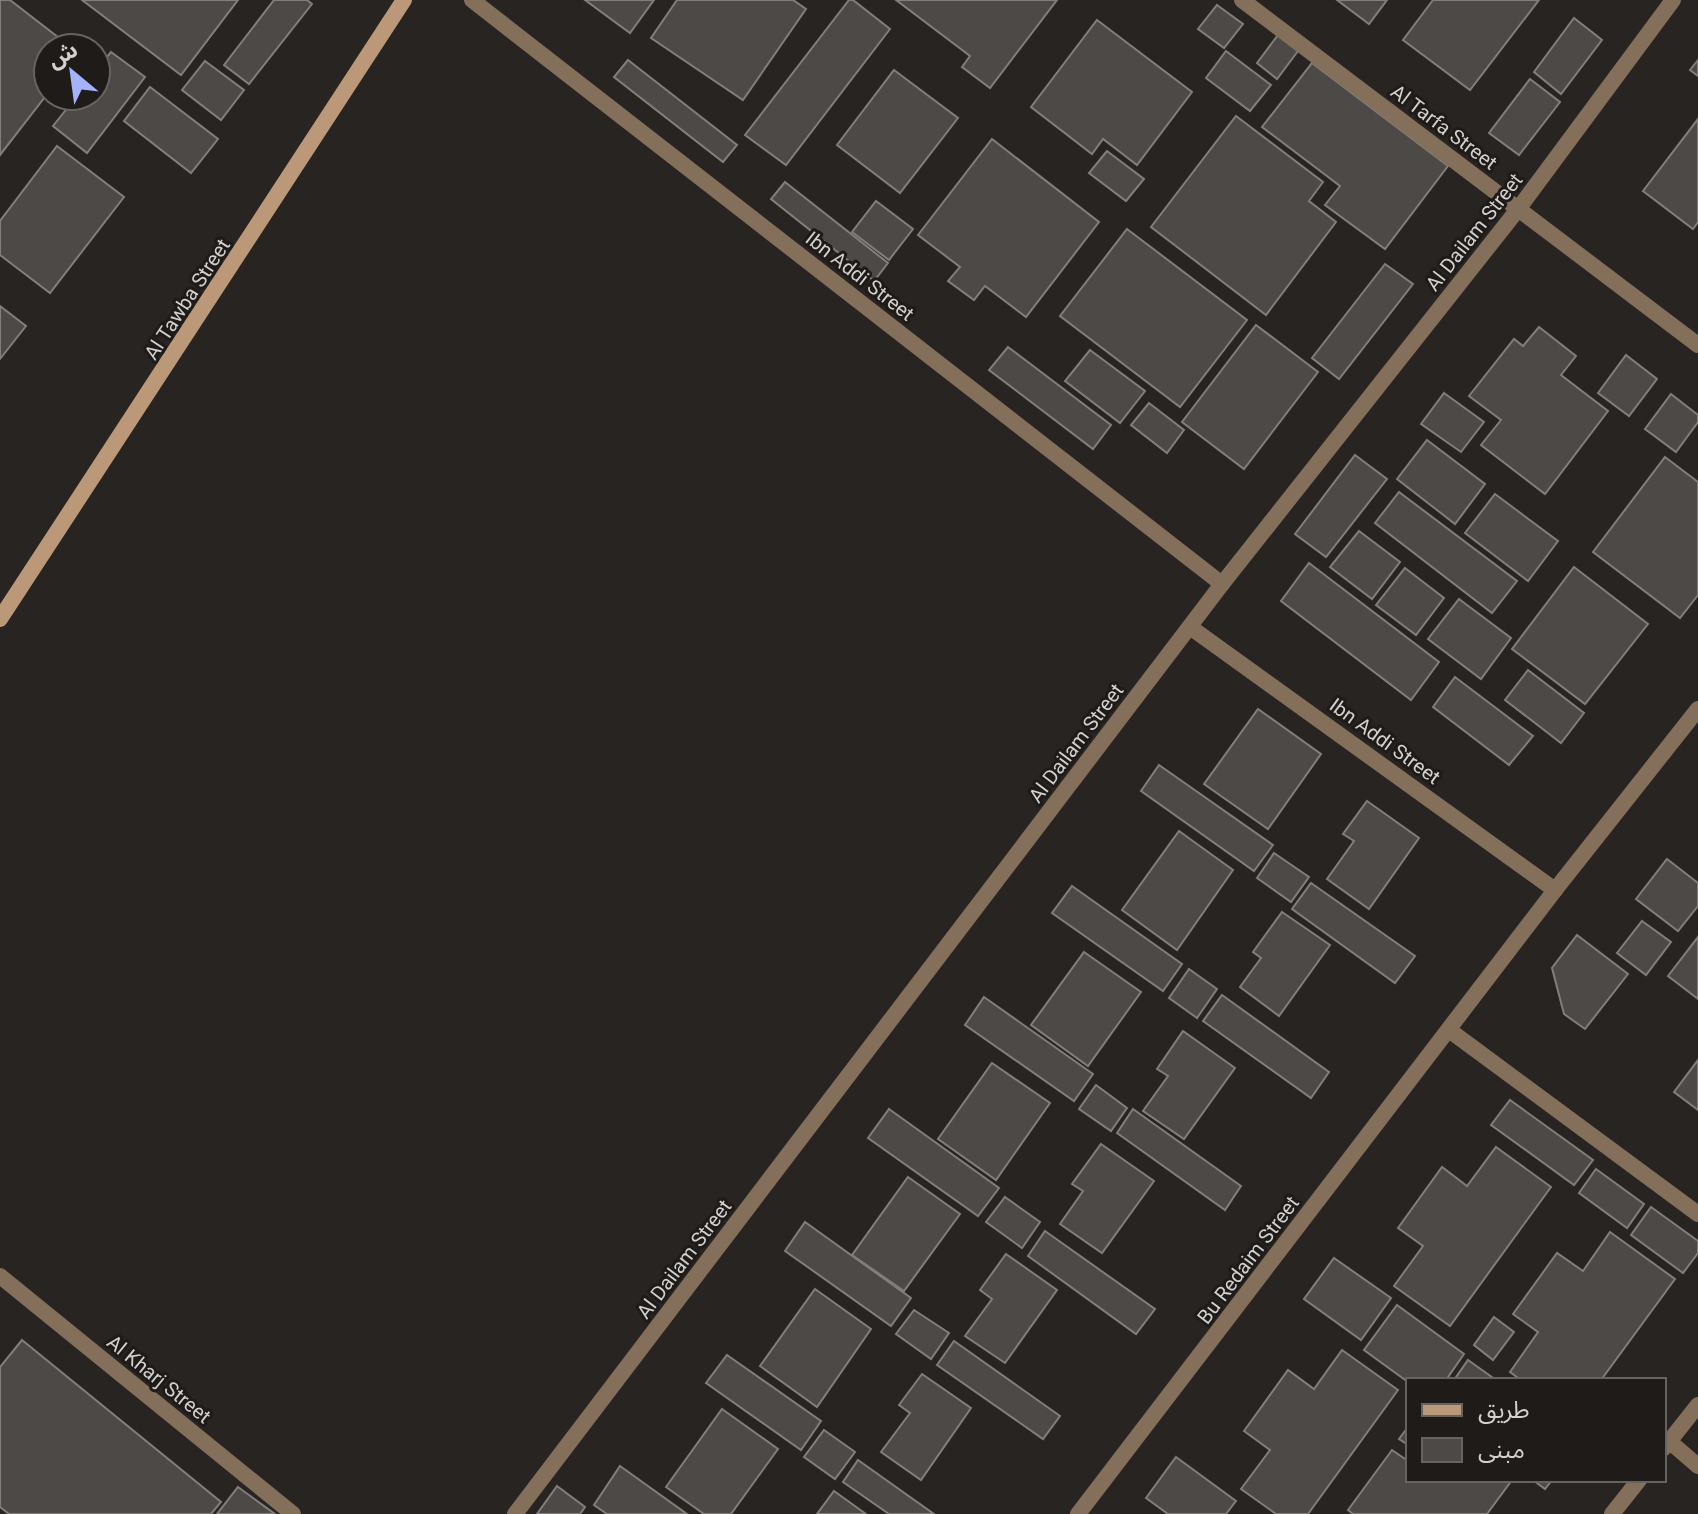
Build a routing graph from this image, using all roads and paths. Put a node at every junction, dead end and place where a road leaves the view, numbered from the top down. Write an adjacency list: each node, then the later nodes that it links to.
1 (404, 0): 8 (street, Al Tawba Street)
2 (472, 0): 7 (street, Ibn Addi Street)
3 (1242, 0): 5 (street, Al Tarfa Street)
4 (1673, 0): 5 (street, Al Dailam Street)
5 (1519, 208): 6 (street, Al Tarfa Street); 7 (street, Al Dailam Street)
6 (1698, 345)
7 (1222, 584): 9 (street, Al Dailam Street)
8 (0, 619)
9 (1190, 627): 11 (street, Ibn Addi Street); 20 (street, Al Dailam Street)
10 (1698, 709): 11 (street, Bu Redaim Street)
11 (1555, 890): 12 (street, Bu Redaim Street)
12 (1449, 1030): 13 (street); 21 (street, Bu Redaim Street)
13 (1698, 1214)
14 (0, 1276): 19 (street, Al Kharj Street)
15 (1698, 1405): 16 (street)
16 (1667, 1445): 17 (street)
17 (1698, 1466)
18 (1637, 1482): 22 (street)
19 (293, 1514)
20 (515, 1514)
21 (1078, 1514)
22 (1612, 1514)

